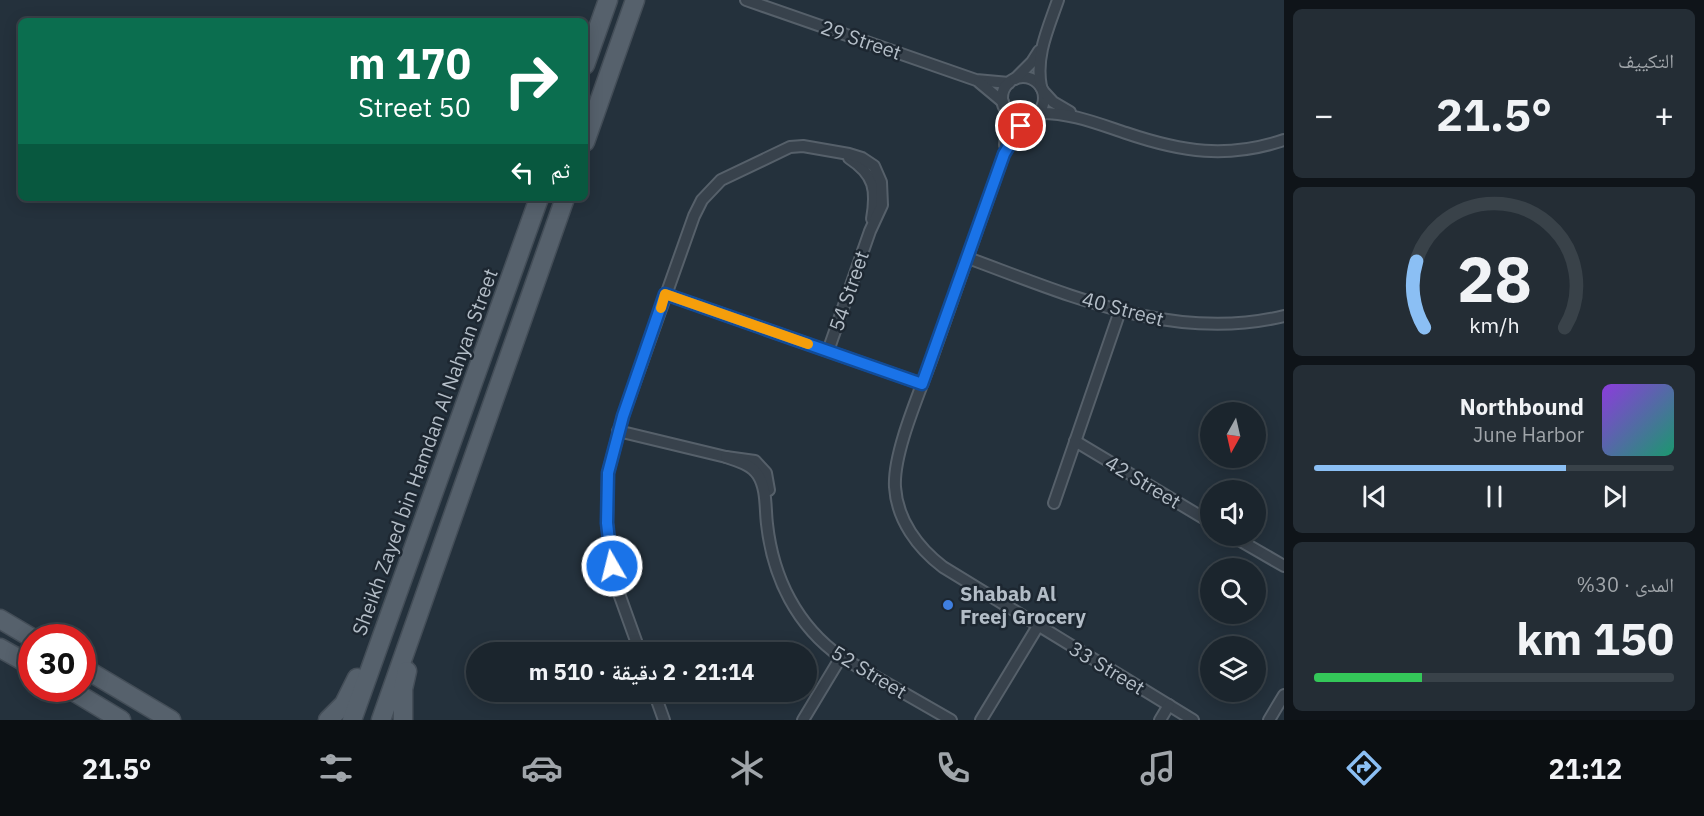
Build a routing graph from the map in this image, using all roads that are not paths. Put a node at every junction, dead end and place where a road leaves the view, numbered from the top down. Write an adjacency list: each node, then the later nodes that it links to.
1 (608, 0): 6 (main road)
2 (635, 0): 13 (main road)
3 (746, 0): 7 (street, 29 Street)
4 (1058, 0): 5 (street)
5 (1041, 48): 8 (street); 9 (street)
6 (588, 57)
7 (976, 80): 8 (street, 29 Street); 10 (street, 29 Street)
8 (1012, 81): 9 (street); 10 (street)
9 (1042, 89): 11 (street); 12 (street)
10 (1006, 107): 11 (street); 15 (street, 33 Street)
11 (1033, 116): 12 (street); 15 (street, 33 Street)
12 (1076, 116): 14 (street)
13 (588, 133)
14 (1284, 140)
15 (1004, 154): 18 (street, 33 Street)
16 (537, 201): 33 (main road, Sheikh Zayed bin Hamdan Al Nahyan Street)
17 (565, 201): 31 (main road)
18 (968, 258): 20 (street, 40 Street); 23 (street, 33 Street)
19 (665, 294): 22 (street); 22 (street, 54 Street); 24 (street, 54 Street)
20 (1120, 311): 21 (street, 40 Street); 25 (street)
21 (1284, 316)
22 (828, 351): 23 (street)
23 (922, 384): 32 (street, 33 Street)
24 (618, 432): 35 (street, 54 Street); 37 (street, 52 Street)
25 (1075, 441): 26 (street); 27 (street, 42 Street)
26 (1053, 503)
27 (1200, 516)
28 (1249, 546): 29 (street)
29 (1284, 566)
30 (0, 618): 34 (main road)
31 (414, 623): 48 (main road); 49 (main road)
32 (1038, 626): 43 (street, 33 Street); 53 (street)
33 (385, 628): 46 (main road); 47 (main road, Sheikh Zayed bin Hamdan Al Nahyan Street)
34 (18, 629)
35 (636, 642)
36 (0, 648): 38 (main road)
37 (841, 657): 51 (street); 52 (street, 52 Street)
38 (18, 658)
39 (96, 676): 45 (main road)
40 (1284, 695): 56 (street)
41 (91, 702): 44 (main road)
42 (658, 702): 50 (street)
43 (1169, 705): 54 (street); 55 (street, 33 Street)
44 (121, 720)
45 (171, 720)
46 (328, 720)
47 (352, 720)
48 (381, 720)
49 (403, 720)
50 (664, 720)
51 (803, 720)
52 (951, 720)
53 (981, 720)
54 (1160, 720)
55 (1193, 720)
56 (1269, 720)

